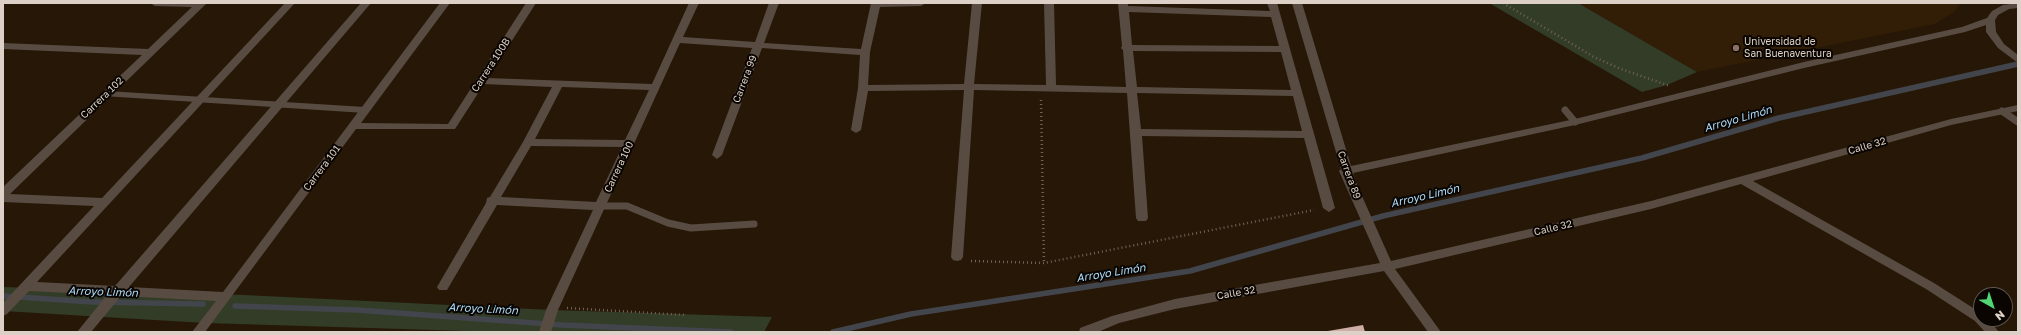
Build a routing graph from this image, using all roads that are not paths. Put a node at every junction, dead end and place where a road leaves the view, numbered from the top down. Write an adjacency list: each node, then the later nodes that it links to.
1 (155, 3): 13 (street)
2 (290, 3): 37 (street)
3 (366, 3): 38 (street)
4 (445, 3): 40 (street, Carrera 101)
5 (531, 3): 28 (street, Carrera 100B)
6 (694, 3): 20 (street, Carrera 100)
7 (774, 3): 21 (street, Carrera 99)
8 (921, 3): 14 (street)
9 (977, 3): 31 (street)
10 (1049, 3): 33 (street)
11 (1272, 3): 19 (street)
12 (1297, 3): 52 (street, Carrera 89)
13 (201, 4): 25 (street, Carrera 102)
14 (876, 4): 26 (street)
15 (2018, 5): 18 (street)
16 (1124, 6): 17 (street); 23 (street)
17 (1205, 7): 19 (street)
18 (1993, 12): 27 (street); 43 (street)
19 (1275, 14): 24 (street)
20 (677, 40): 21 (street); 30 (street, Carrera 100)
21 (758, 45): 26 (street); 51 (street, Carrera 99)
22 (3, 46): 25 (street)
23 (1126, 48): 24 (street); 34 (street)
24 (1285, 49): 36 (street)
25 (150, 52): 35 (street, Carrera 102)
26 (865, 52): 32 (street)
27 (2018, 60)
28 (480, 81): 29 (street); 45 (street, Carrera 100B)
29 (558, 84): 30 (street); 49 (street)
30 (656, 87): 50 (street, Carrera 100)
31 (969, 87): 32 (street); 33 (street); 62 (street)
32 (863, 88): 46 (street)
33 (1046, 89): 34 (street)
34 (1131, 90): 36 (street); 47 (street)
35 (107, 94): 37 (street); 54 (street, Carrera 102)
36 (1297, 94): 48 (street)
37 (198, 100): 38 (street); 57 (street)
38 (279, 105): 40 (street); 66 (street)
39 (2018, 108): 42 (street, Calle 32)
40 (365, 110): 45 (street, Carrera 101)
41 (1564, 110): 43 (lane)
42 (2002, 111): 44 (lane); 53 (street, Calle 32)
43 (1575, 122): 52 (street)
44 (2018, 122)
45 (353, 126): 67 (street, Carrera 101)
46 (856, 130)
47 (1136, 132): 48 (street); 60 (street)
48 (1309, 136): 59 (street)
49 (528, 142): 50 (street); 56 (street)
50 (630, 144): 58 (street, Carrera 100)
51 (717, 155)
52 (1345, 171): 63 (street, Carrera 89)
53 (1743, 180): 63 (street, Calle 32); 74 (street)
54 (3, 194)
55 (3, 198): 57 (street)
56 (491, 201): 58 (street); 64 (street)
57 (104, 202): 65 (street)
58 (601, 206): 61 (lane); 71 (street, Carrera 100)
59 (1329, 208)
60 (1142, 218)
61 (754, 224)
62 (957, 257)
63 (1385, 261): 72 (street, Calle 32); 73 (street, Carrera 89)
64 (443, 287)
65 (24, 288): 66 (street); 68 (street)
66 (116, 294): 67 (street); 70 (street)
67 (226, 297): 69 (street, Carrera 101)
68 (5, 309)
69 (201, 327)
70 (83, 332)
71 (545, 332)
72 (1085, 332)
73 (1435, 332)
74 (1993, 332)

